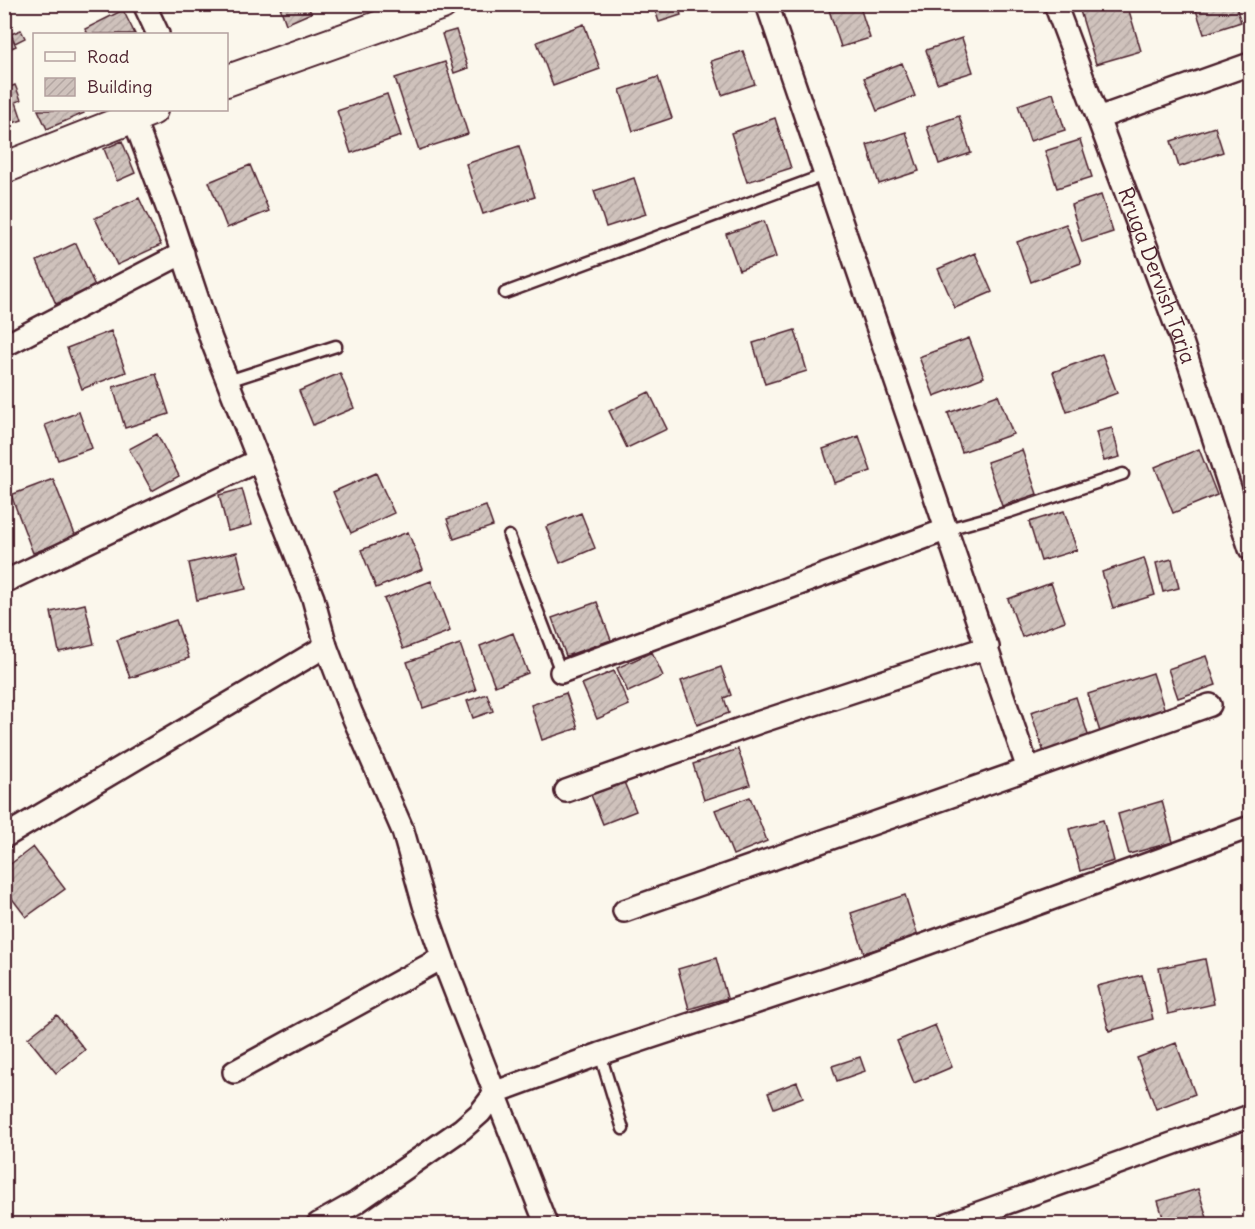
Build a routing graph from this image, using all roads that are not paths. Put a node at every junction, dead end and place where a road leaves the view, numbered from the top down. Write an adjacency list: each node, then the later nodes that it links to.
1 (144, 4): 5 (street)
2 (442, 4): 7 (street)
3 (767, 4): 11 (street)
4 (1055, 4): 9 (street, Rruga Dervish Tarja)
5 (158, 33)
6 (1251, 64): 9 (street)
7 (228, 80)
8 (142, 113): 10 (street); 12 (street)
9 (1098, 118): 21 (street, Rruga Dervish Tarja)
10 (4, 168)
11 (826, 174): 13 (lane); 19 (street)
12 (183, 252): 14 (street); 16 (street)
13 (505, 293)
14 (4, 346)
15 (336, 346): 16 (lane)
16 (228, 381): 17 (street)
17 (259, 460): 22 (street); 23 (street)
18 (1123, 474): 19 (lane)
19 (948, 529): 24 (street); 25 (street)
20 (509, 536): 25 (lane)
21 (1250, 544)
22 (4, 582)
23 (326, 646): 30 (street); 32 (street)
24 (988, 647): 27 (street); 28 (street)
25 (561, 672)
26 (1210, 705): 27 (street)
27 (1028, 769): 31 (street)
28 (566, 791)
29 (1251, 827): 33 (street)
30 (4, 837)
31 (624, 910)
32 (442, 958): 34 (street); 35 (street)
33 (600, 1054): 35 (street); 37 (lane)
34 (234, 1072)
35 (496, 1092): 38 (street); 39 (street)
36 (1251, 1116): 40 (street)
37 (623, 1129)
38 (318, 1224)
39 (546, 1224)
40 (948, 1224)

